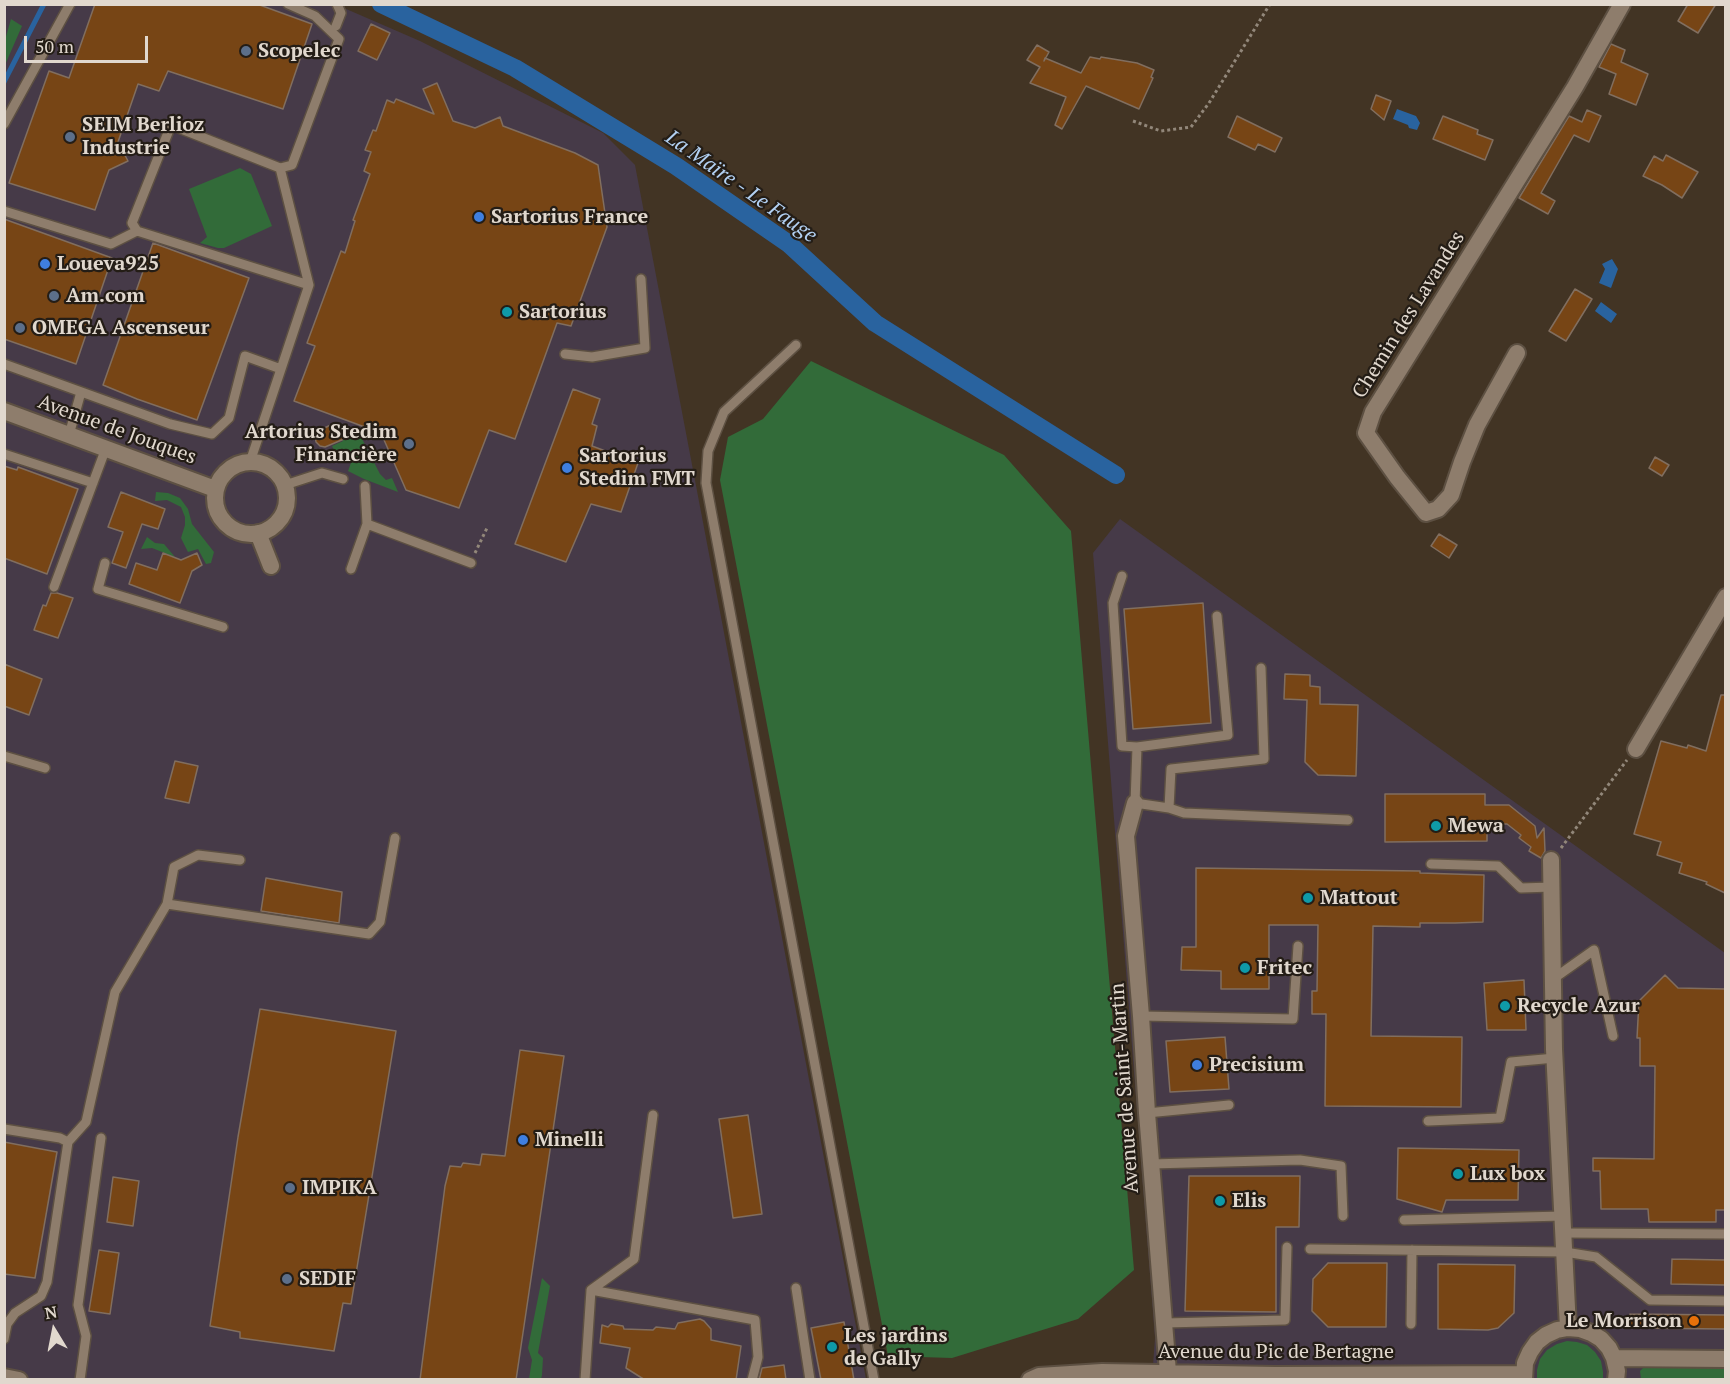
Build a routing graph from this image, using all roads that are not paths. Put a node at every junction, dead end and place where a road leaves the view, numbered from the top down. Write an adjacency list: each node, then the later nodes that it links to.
1 (70, 4): 6 (lane)
2 (288, 4): 7 (lane)
3 (338, 4): 5 (lane)
4 (1622, 4): 13 (street, Chemin des Lavandes)
5 (336, 26)
6 (4, 124)
7 (280, 168): 9 (lane); 11 (lane)
8 (4, 211): 9 (lane)
9 (137, 231): 11 (lane)
10 (641, 279): 14 (lane)
11 (309, 285): 16 (lane)
12 (796, 345): 94 (lane)
13 (1517, 353)
14 (565, 354)
15 (4, 364): 17 (lane)
16 (281, 369): 17 (lane); 22 (lane)
17 (81, 392): 19 (lane)
18 (4, 411): 19 (street, Avenue de Jouques)
19 (69, 435): 20 (street, Avenue de Jouques)
20 (106, 448): 24 (lane); 27 (street, Avenue de Jouques)
21 (4, 454): 24 (lane)
22 (250, 462): 25 (street); 27 (street)
23 (343, 479): 25 (lane)
24 (93, 483): 35 (lane)
25 (285, 485): 29 (street)
26 (365, 486): 28 (lane)
27 (215, 489): 29 (street)
28 (367, 524): 31 (lane); 33 (lane)
29 (258, 533): 32 (street)
30 (105, 563): 38 (lane)
31 (471, 563)
32 (271, 566)
33 (351, 569)
34 (1122, 576): 40 (lane)
35 (54, 587)
36 (1725, 597): 41 (street)
37 (1217, 616): 40 (lane)
38 (223, 627)
39 (1261, 668): 45 (lane)
40 (1137, 747): 44 (lane)
41 (1635, 749)
42 (4, 756): 43 (lane)
43 (45, 768)
44 (1135, 803): 45 (lane); 55 (street, Avenue de Saint-Martin)
45 (1168, 808): 46 (lane)
46 (1348, 820)
47 (394, 838): 52 (lane)
48 (240, 860): 52 (lane)
49 (1551, 860): 51 (street)
50 (1431, 864): 51 (lane)
51 (1552, 887): 54 (street)
52 (167, 904): 64 (lane)
53 (1298, 946): 55 (lane)
54 (1553, 979): 56 (lane); 57 (street)
55 (1142, 1016): 59 (street, Avenue de Saint-Martin)
56 (1612, 1036)
57 (1555, 1058): 61 (lane); 68 (street)
58 (1229, 1105): 59 (lane)
59 (1148, 1113): 65 (street, Avenue de Saint-Martin)
60 (653, 1115): 75 (lane)
61 (1428, 1121)
62 (4, 1129): 64 (lane)
63 (101, 1138): 90 (lane)
64 (68, 1142): 80 (lane)
65 (1151, 1164): 66 (lane); 77 (street, Avenue de Saint-Martin)
66 (1343, 1216)
67 (1404, 1220): 68 (lane)
68 (1564, 1225): 69 (lane); 73 (street)
69 (1725, 1234)
70 (1287, 1247): 77 (lane)
71 (1310, 1249): 72 (lane)
72 (1412, 1250): 73 (lane); 78 (lane)
73 (1565, 1252): 76 (lane); 79 (street)
74 (796, 1287): 93 (lane)
75 (591, 1290): 91 (lane); 92 (lane)
76 (1725, 1300)
77 (1165, 1323): 83 (street, Avenue de Saint-Martin)
78 (1411, 1324)
79 (1568, 1328): 81 (street); 87 (street)
80 (4, 1339)
81 (1614, 1358): 82 (street); 96 (street)
82 (1725, 1359)
83 (1168, 1372): 84 (street, Avenue du Pic de Bertagne); 86 (street, Avenue du Pic de Bertagne)
84 (1101, 1376): 85 (street, Avenue du Pic de Bertagne)
85 (1068, 1377): 95 (street, Avenue du Pic de Bertagne)
86 (1275, 1377): 87 (street, Avenue du Pic de Bertagne)
87 (1524, 1377)
88 (5, 1378): 89 (street)
89 (19, 1380)
90 (80, 1380)
91 (585, 1380)
92 (752, 1380)
93 (810, 1380)
94 (874, 1380)
95 (1030, 1380)
96 (1616, 1380)

